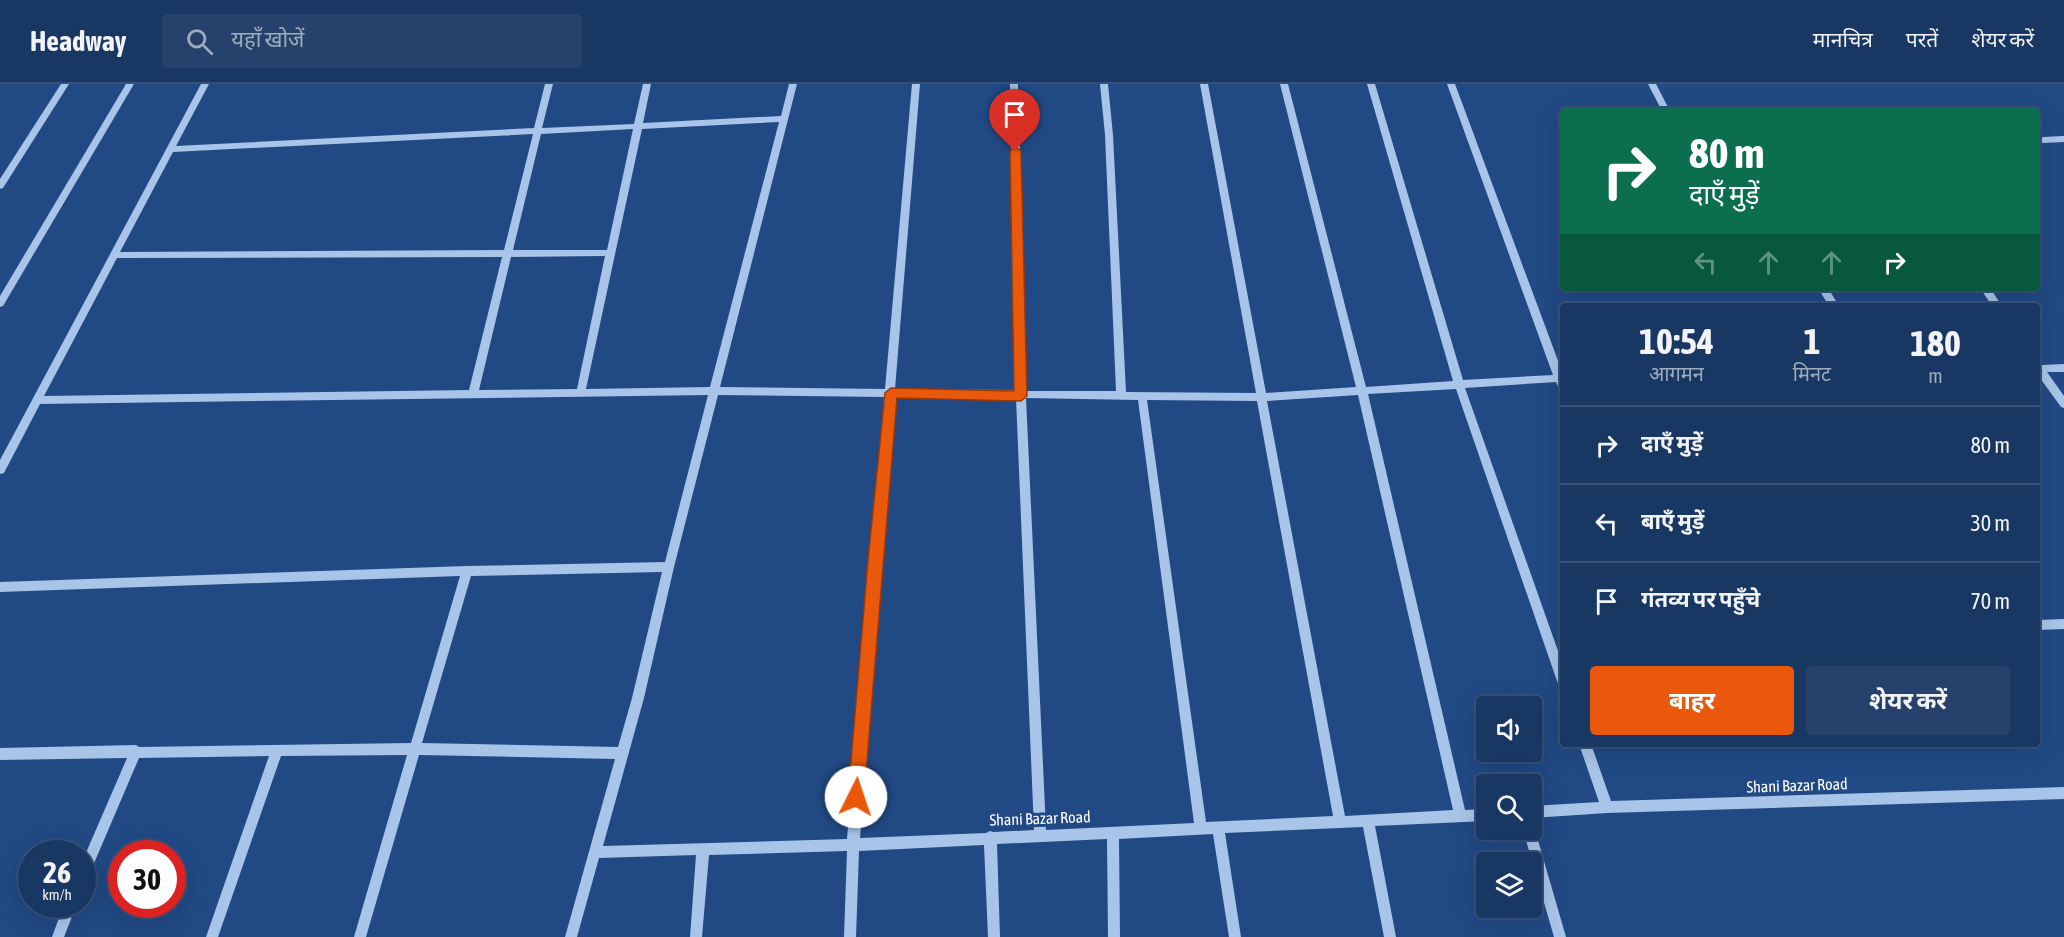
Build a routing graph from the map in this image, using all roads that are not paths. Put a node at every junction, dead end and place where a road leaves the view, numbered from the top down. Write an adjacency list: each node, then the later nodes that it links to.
1 (65, 84): 22 (street)
2 (130, 84): 26 (street)
3 (205, 84): 21 (street)
4 (549, 84): 18 (street)
5 (647, 84): 17 (street)
6 (793, 84): 16 (street)
7 (916, 84): 37 (street)
8 (1014, 84): 38 (street)
9 (1104, 84): 39 (street)
10 (1204, 84): 41 (street)
11 (1284, 84): 35 (street)
12 (1371, 84): 32 (street)
13 (1451, 84): 30 (street)
14 (1652, 84): 15 (street)
15 (1664, 108)
16 (784, 119): 17 (street); 34 (street)
17 (639, 125): 18 (street); 23 (street)
18 (536, 130): 21 (street); 24 (street)
19 (2064, 139): 20 (street)
20 (2043, 140)
21 (171, 149): 25 (street)
22 (0, 186)
23 (611, 253): 24 (street); 33 (street)
24 (508, 254): 25 (street); 36 (street)
25 (114, 255): 42 (street)
26 (0, 304)
27 (2040, 368): 28 (street)
28 (2064, 368)
29 (2040, 371): 43 (street)
30 (1560, 377)
31 (1560, 382): 32 (street)
32 (1459, 384): 35 (street); 50 (street)
33 (581, 391): 34 (street); 36 (street)
34 (714, 391): 37 (street); 45 (street)
35 (1362, 391): 41 (street); 61 (street)
36 (473, 393): 42 (street)
37 (891, 393): 38 (street); 71 (street)
38 (1021, 396): 39 (street); 67 (street)
39 (1121, 396): 40 (street)
40 (1142, 396): 41 (street); 65 (street)
41 (1262, 397): 63 (street)
42 (37, 400): 44 (street)
43 (2064, 404)
44 (0, 470)
45 (669, 567): 46 (street); 55 (street)
46 (467, 571): 47 (street); 52 (street)
47 (0, 587)
48 (2064, 624): 49 (street)
49 (2040, 625)
50 (1558, 650)
51 (1586, 747): 58 (street)
52 (413, 749): 53 (street); 55 (street); 77 (street)
53 (277, 750): 54 (street); 76 (street)
54 (136, 751): 56 (street); 70 (street)
55 (622, 753): 73 (street)
56 (0, 755)
57 (2064, 793): 58 (street, Shani Bazar Road)
58 (1606, 807): 59 (street, Shani Bazar Road)
59 (1542, 811)
60 (1476, 816): 61 (street, Shani Bazar Road)
61 (1461, 817): 62 (street, Shani Bazar Road)
62 (1368, 821): 63 (street, Shani Bazar Road); 84 (street)
63 (1340, 823): 64 (street, Shani Bazar Road)
64 (1218, 827): 65 (street, Shani Bazar Road); 83 (street)
65 (1201, 828): 66 (street, Shani Bazar Road)
66 (1113, 832): 67 (street, Shani Bazar Road); 82 (street)
67 (1040, 835): 68 (street, Shani Bazar Road)
68 (990, 837): 71 (street, Shani Bazar Road); 81 (street)
69 (1533, 840): 85 (street)
70 (96, 845)
71 (853, 845): 72 (street, Shani Bazar Road); 80 (street)
72 (703, 848): 73 (street, Shani Bazar Road); 79 (street)
73 (594, 852): 78 (street)
74 (65, 918): 75 (street)
75 (58, 937)
76 (212, 937)
77 (360, 937)
78 (571, 937)
79 (696, 937)
80 (850, 937)
81 (993, 937)
82 (1114, 937)
83 (1235, 937)
84 (1390, 937)
85 (1560, 937)

